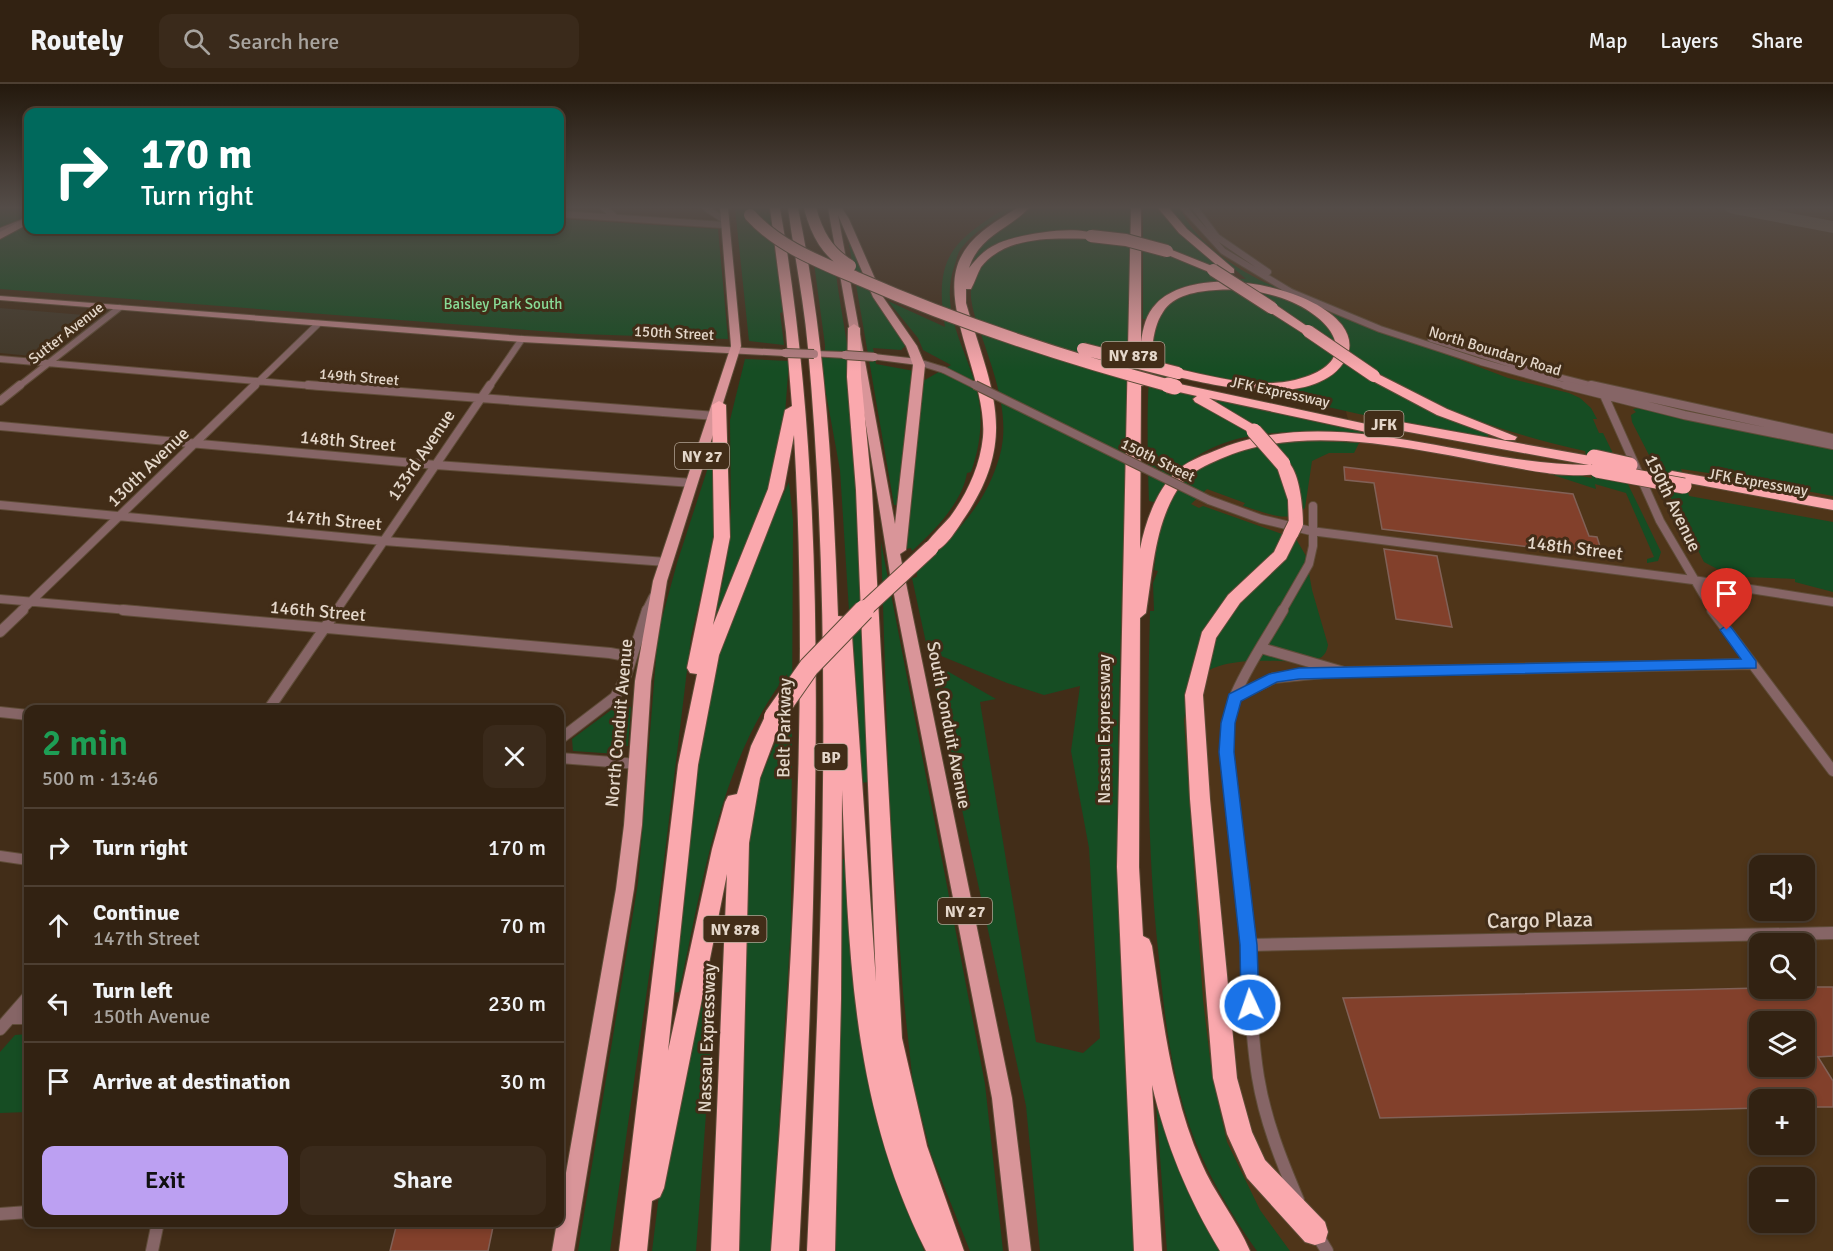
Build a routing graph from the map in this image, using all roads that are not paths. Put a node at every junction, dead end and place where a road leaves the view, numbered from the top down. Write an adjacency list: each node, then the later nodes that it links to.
1 (728, 262): 22 (main road, North Conduit Avenue / NY 27)
2 (785, 262): 26 (highway, Belt Parkway / BP)
3 (801, 262): 41 (highway, BP)
4 (824, 262): 27 (highway, JFK Expressway / JFK, bridge)
5 (842, 262): 19 (main road, South Conduit Avenue / NY 27)
6 (844, 262): 27 (highway, bridge)
7 (865, 262): 24 (main road)
8 (963, 262): 21 (highway, Nassau Expressway / NY 878)
9 (979, 262): 21 (highway, bridge)
10 (1135, 262): 42 (highway, Nassau Expressway / NY 878)
11 (1195, 262): 16 (highway, bridge)
12 (1220, 262): 16 (highway, bridge)
13 (1239, 262): 29 (street, North Boundary Road)
14 (1253, 262): 29 (street, North Boundary Road)
15 (0, 298): 17 (main road, 150th Street)
16 (1274, 307): 37 (highway, bridge)
17 (119, 308): 18 (main road, 150th Street); 25 (street, Sutter Avenue)
18 (318, 324): 20 (main road, 150th Street); 28 (street, 130th Avenue)
19 (854, 328): 51 (main road, South Conduit Avenue / NY 27); 97 (highway)
20 (522, 339): 22 (main road, 150th Street); 30 (street, 133rd Avenue)
21 (972, 347): 68 (highway, Nassau Expressway / NY 878, bridge)
22 (736, 350): 24 (main road, 150th Street, bridge); 32 (main road, North Conduit Avenue / NY 27)
23 (0, 359): 25 (street, 149th Street)
24 (918, 362): 48 (street, 150th Street, bridge); 51 (main road)
25 (48, 363): 28 (street, 149th Street); 31 (street, Sutter Avenue)
26 (798, 369): 72 (highway); 94 (highway, Belt Parkway / BP)
27 (1176, 379): 37 (highway, JFK Expressway / JFK); 42 (highway); 87 (highway, bridge)
28 (257, 382): 30 (street, 149th Street); 35 (street, 130th Avenue)
29 (1603, 392): 34 (street, North Boundary Road); 36 (street, North Boundary Road); 52 (street, 150th Avenue)
30 (480, 400): 32 (street, 149th Street); 38 (street, 133rd Avenue)
31 (0, 401)
32 (718, 410): 40 (main road, North Conduit Avenue / NY 27); 72 (highway)
33 (0, 426): 35 (street, 148th Street)
34 (1833, 438)
35 (193, 445): 38 (street, 148th Street); 47 (street, 130th Avenue)
36 (1833, 445)
37 (1595, 463): 39 (highway, JFK Expressway / JFK, bridge); 60 (highway)
38 (436, 465): 40 (street, 148th Street); 49 (street, 133rd Avenue)
39 (1679, 480): 43 (highway, JFK Expressway / JFK); 46 (highway, JFK Expressway / JFK)
40 (693, 483): 50 (main road, North Conduit Avenue / NY 27)
41 (824, 485): 95 (highway, BP); 96 (highway)
42 (1131, 501): 60 (highway, Nassau Expressway / NY 878)
43 (1833, 504)
44 (0, 505): 47 (street, 147th Street)
45 (1312, 506): 48 (street)
46 (1833, 516)
47 (118, 517): 49 (street, 147th Street); 56 (street, 130th Avenue)
48 (1311, 531): 52 (street, 148th Street); 59 (street)
49 (384, 541): 50 (street, 147th Street); 57 (street, 133rd Avenue)
50 (666, 562): 53 (main road, North Conduit Avenue / NY 27)
51 (897, 574): 98 (main road, South Conduit Avenue / NY 27)
52 (1693, 580): 55 (street, 148th Street); 62 (street, 150th Avenue)
53 (660, 581): 61 (street); 71 (main road, North Conduit Avenue / NY 27)
54 (0, 599): 56 (street, 146th Street)
55 (1833, 602)
56 (31, 603): 57 (street, 146th Street); 58 (street, 130th Avenue)
57 (324, 628): 61 (street, 146th Street); 65 (street, 133rd Avenue)
58 (0, 632)
59 (1261, 648): 63 (street); 64 (street)
60 (1129, 656): 76 (highway, Nassau Expressway / NY 878)
61 (630, 662): 69 (street)
62 (1752, 664): 63 (street); 73 (street, 150th Avenue)
63 (1344, 672): 64 (street)
64 (1234, 698): 78 (street)
65 (271, 705)
66 (0, 712): 67 (street)
67 (24, 715)
68 (769, 726): 83 (highway, Nassau Expressway / NY 878); 91 (highway)
69 (564, 736)
70 (564, 758): 71 (street)
71 (638, 764): 89 (main road, North Conduit Avenue / NY 27)
72 (688, 765): 90 (highway)
73 (1833, 771)
74 (0, 856): 75 (street)
75 (24, 859)
76 (1128, 867): 99 (highway, Nassau Expressway / NY 878); 100 (highway)
77 (1833, 933): 78 (street, Cargo Plaza)
78 (1249, 945): 87 (street)
79 (24, 1002): 80 (street)
80 (10, 1018): 81 (street); 82 (street)
81 (24, 1018)
82 (0, 1029)
83 (728, 1126): 92 (highway); 93 (highway)
84 (24, 1212): 85 (street)
85 (0, 1214)
86 (157, 1227): 88 (street)
87 (1315, 1232): 101 (street)
88 (152, 1251)
89 (563, 1251)
90 (633, 1251)
91 (639, 1251)
92 (713, 1251)
93 (725, 1251)
94 (785, 1251)
95 (822, 1251)
96 (940, 1251)
97 (950, 1251)
98 (1020, 1251)
99 (1148, 1251)
100 (1236, 1251)
101 (1327, 1251)

